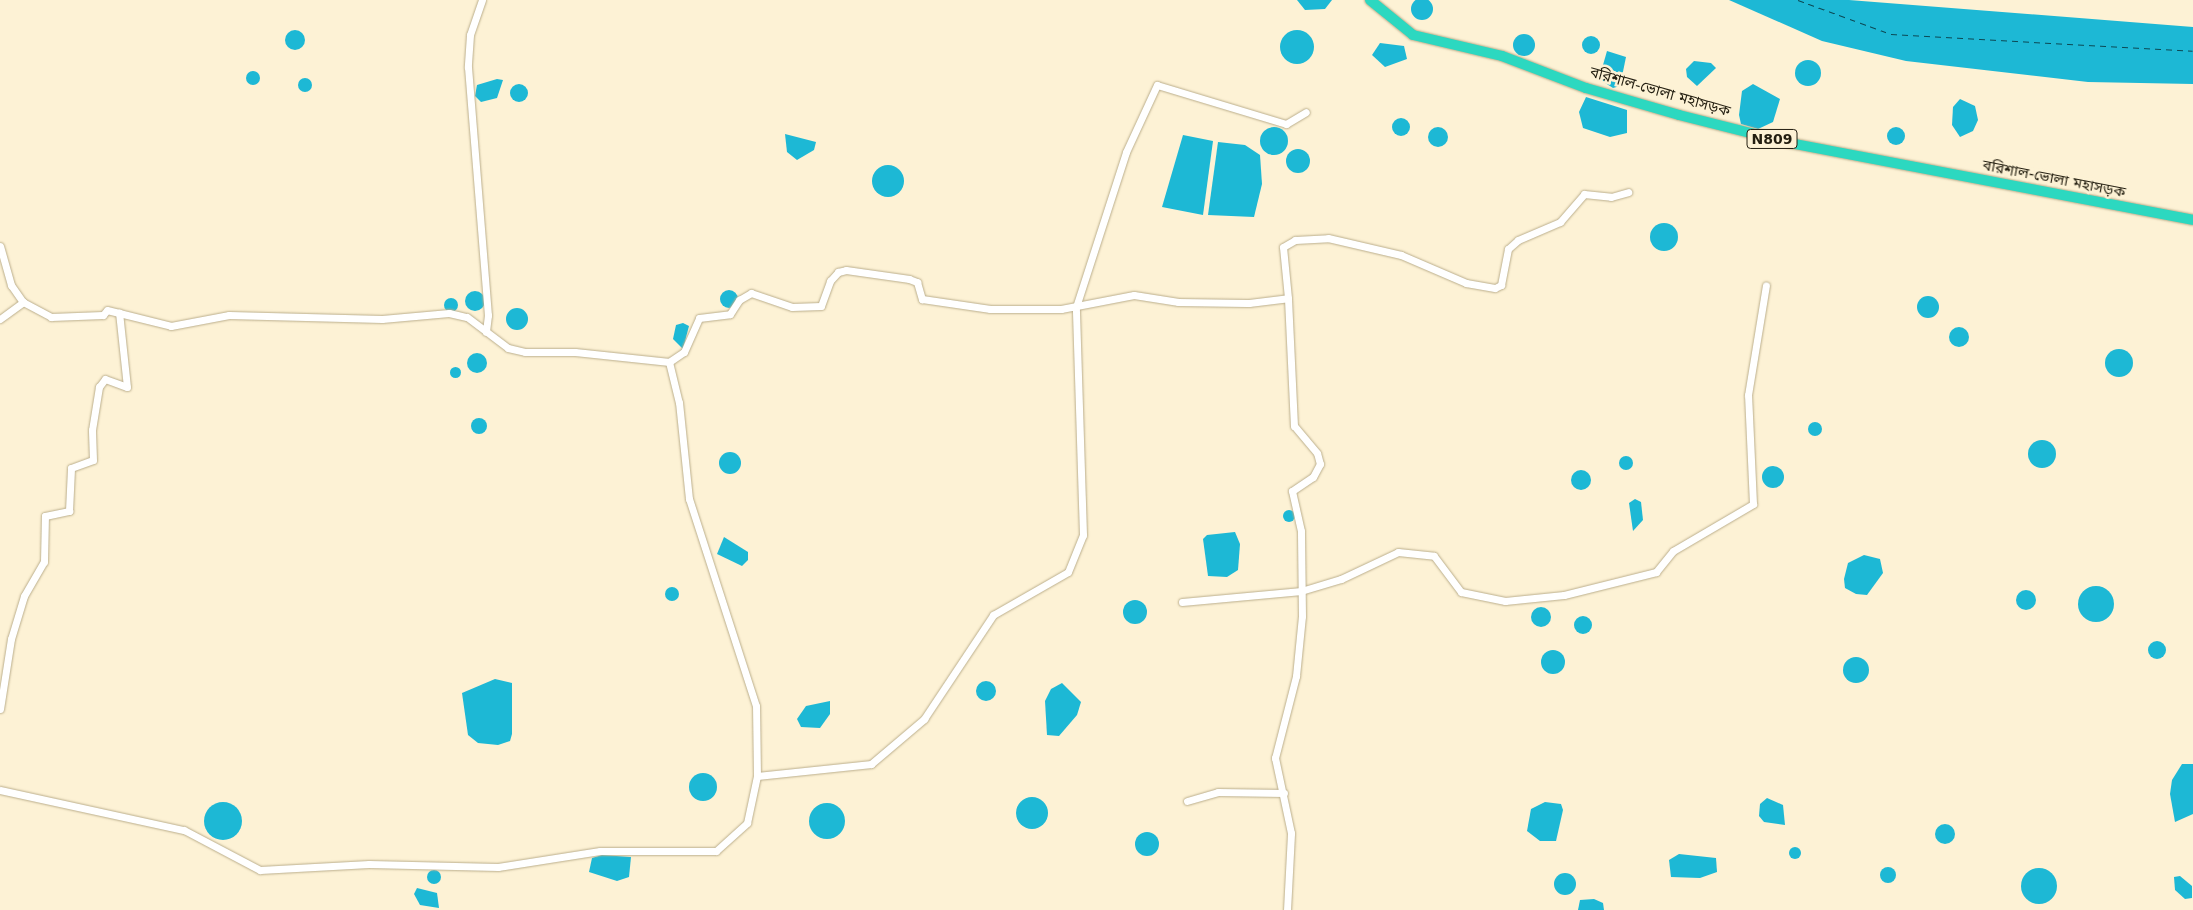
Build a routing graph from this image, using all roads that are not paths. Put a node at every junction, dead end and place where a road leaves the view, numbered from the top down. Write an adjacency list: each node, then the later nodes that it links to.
1 (482, 0): 13 (street)
2 (1370, 0): 5 (highway, বরিশাল-ভোলা মহাসড়ক / N809)
3 (1306, 112): 10 (street)
4 (1628, 192): 8 (street)
5 (2193, 220)
6 (0, 246): 9 (street)
7 (1766, 285): 15 (street)
8 (1288, 298): 10 (street); 15 (street)
9 (23, 302): 11 (street); 12 (street)
10 (1076, 307): 14 (street); 18 (street)
11 (119, 312): 13 (street); 17 (street)
12 (0, 319)
13 (486, 332): 14 (street)
14 (669, 362): 18 (street)
15 (1301, 591): 16 (street); 20 (street)
16 (1182, 602)
17 (0, 709)
18 (757, 776): 19 (street)
19 (0, 790)
20 (1284, 793): 21 (street); 22 (street)
21 (1187, 801)
22 (1287, 910)

